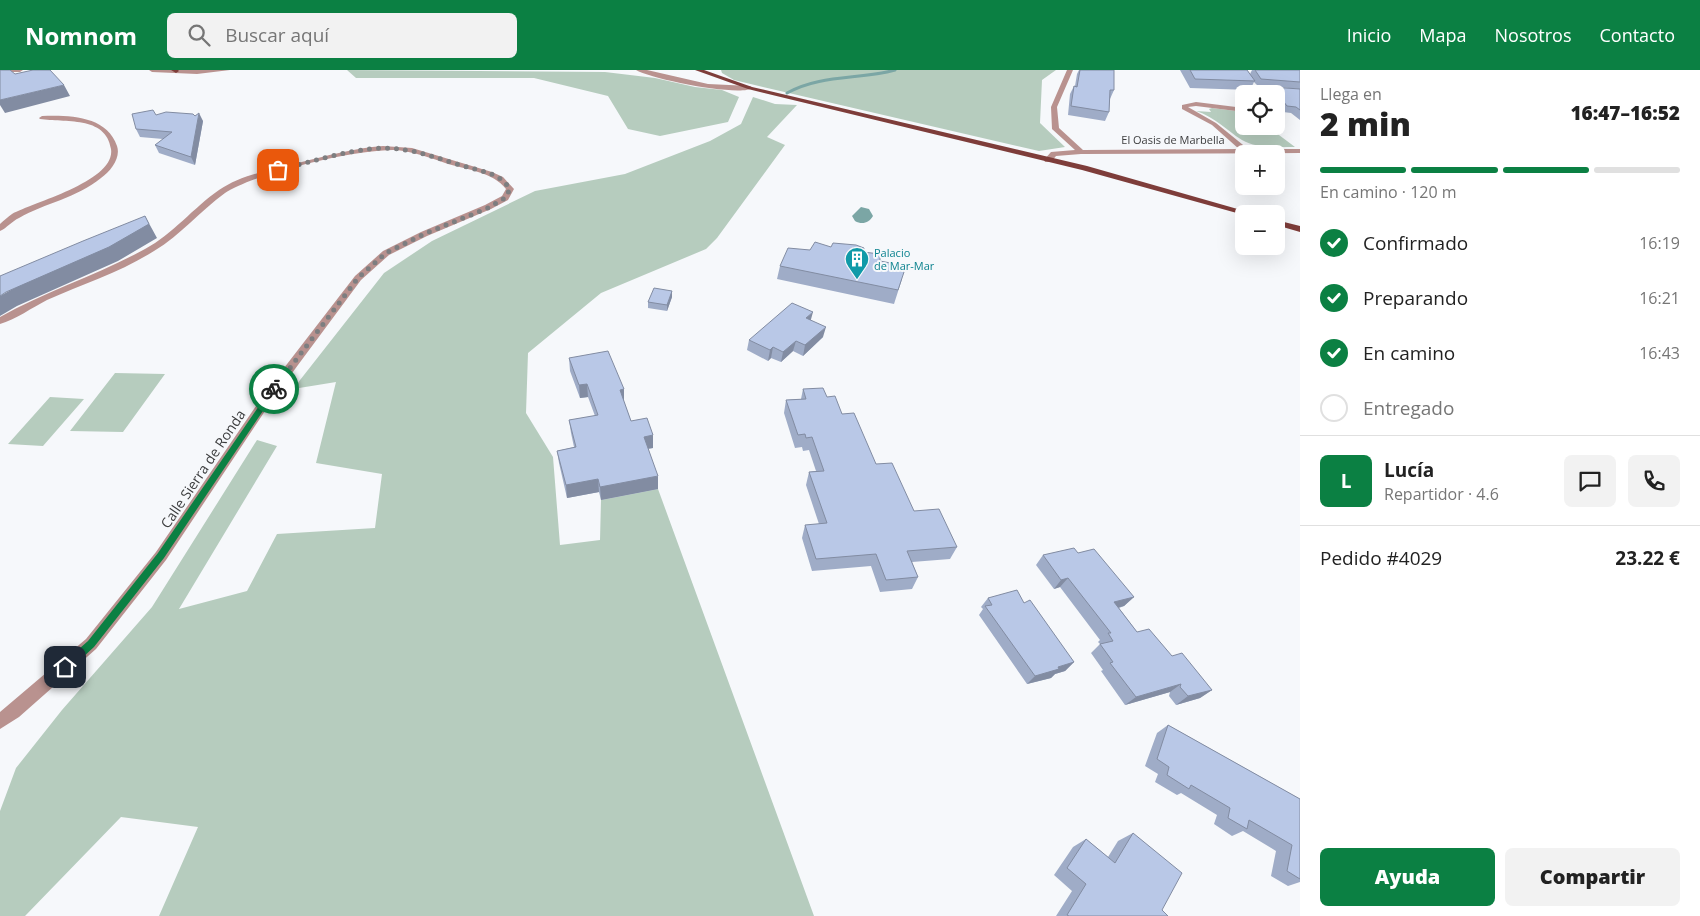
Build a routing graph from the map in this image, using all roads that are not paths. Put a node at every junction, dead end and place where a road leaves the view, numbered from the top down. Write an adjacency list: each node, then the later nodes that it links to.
1 (0, 70): 2 (street)
2 (20, 70)
3 (152, 70): 4 (street)
4 (175, 70): 5 (street)
5 (195, 70): 6 (street)
6 (209, 70): 7 (street)
7 (227, 70): 8 (street)
8 (233, 70)
9 (639, 70): 14 (street)
10 (698, 70): 13 (main road)
11 (707, 70): 15 (main road)
12 (1070, 70): 25 (street)
13 (714, 77): 15 (main road); 16 (street)
14 (676, 80): 16 (street); 18 (street)
15 (723, 80): 17 (main road)
16 (707, 82): 17 (street)
17 (732, 82): 18 (street); 19 (main road)
18 (716, 87): 19 (street)
19 (750, 88): 29 (main road)
20 (1285, 91): 21 (street)
21 (1300, 92)
22 (1235, 109): 24 (street)
23 (42, 118): 32 (street)
24 (1239, 145)
25 (1081, 152): 26 (street, El Oasis de Marbella); 29 (street, El Oasis de Marbella)
26 (1235, 152)
27 (1285, 152): 28 (street, El Oasis de Marbella)
28 (1300, 152)
29 (1048, 160): 30 (main road)
30 (1235, 210)
31 (0, 216): 32 (street)
32 (15, 216): 34 (street)
33 (1285, 225): 35 (main road)
34 (0, 228)
35 (1300, 229)
36 (0, 321): 37 (street, Calle Sierra de Ronda)
37 (0, 721)

